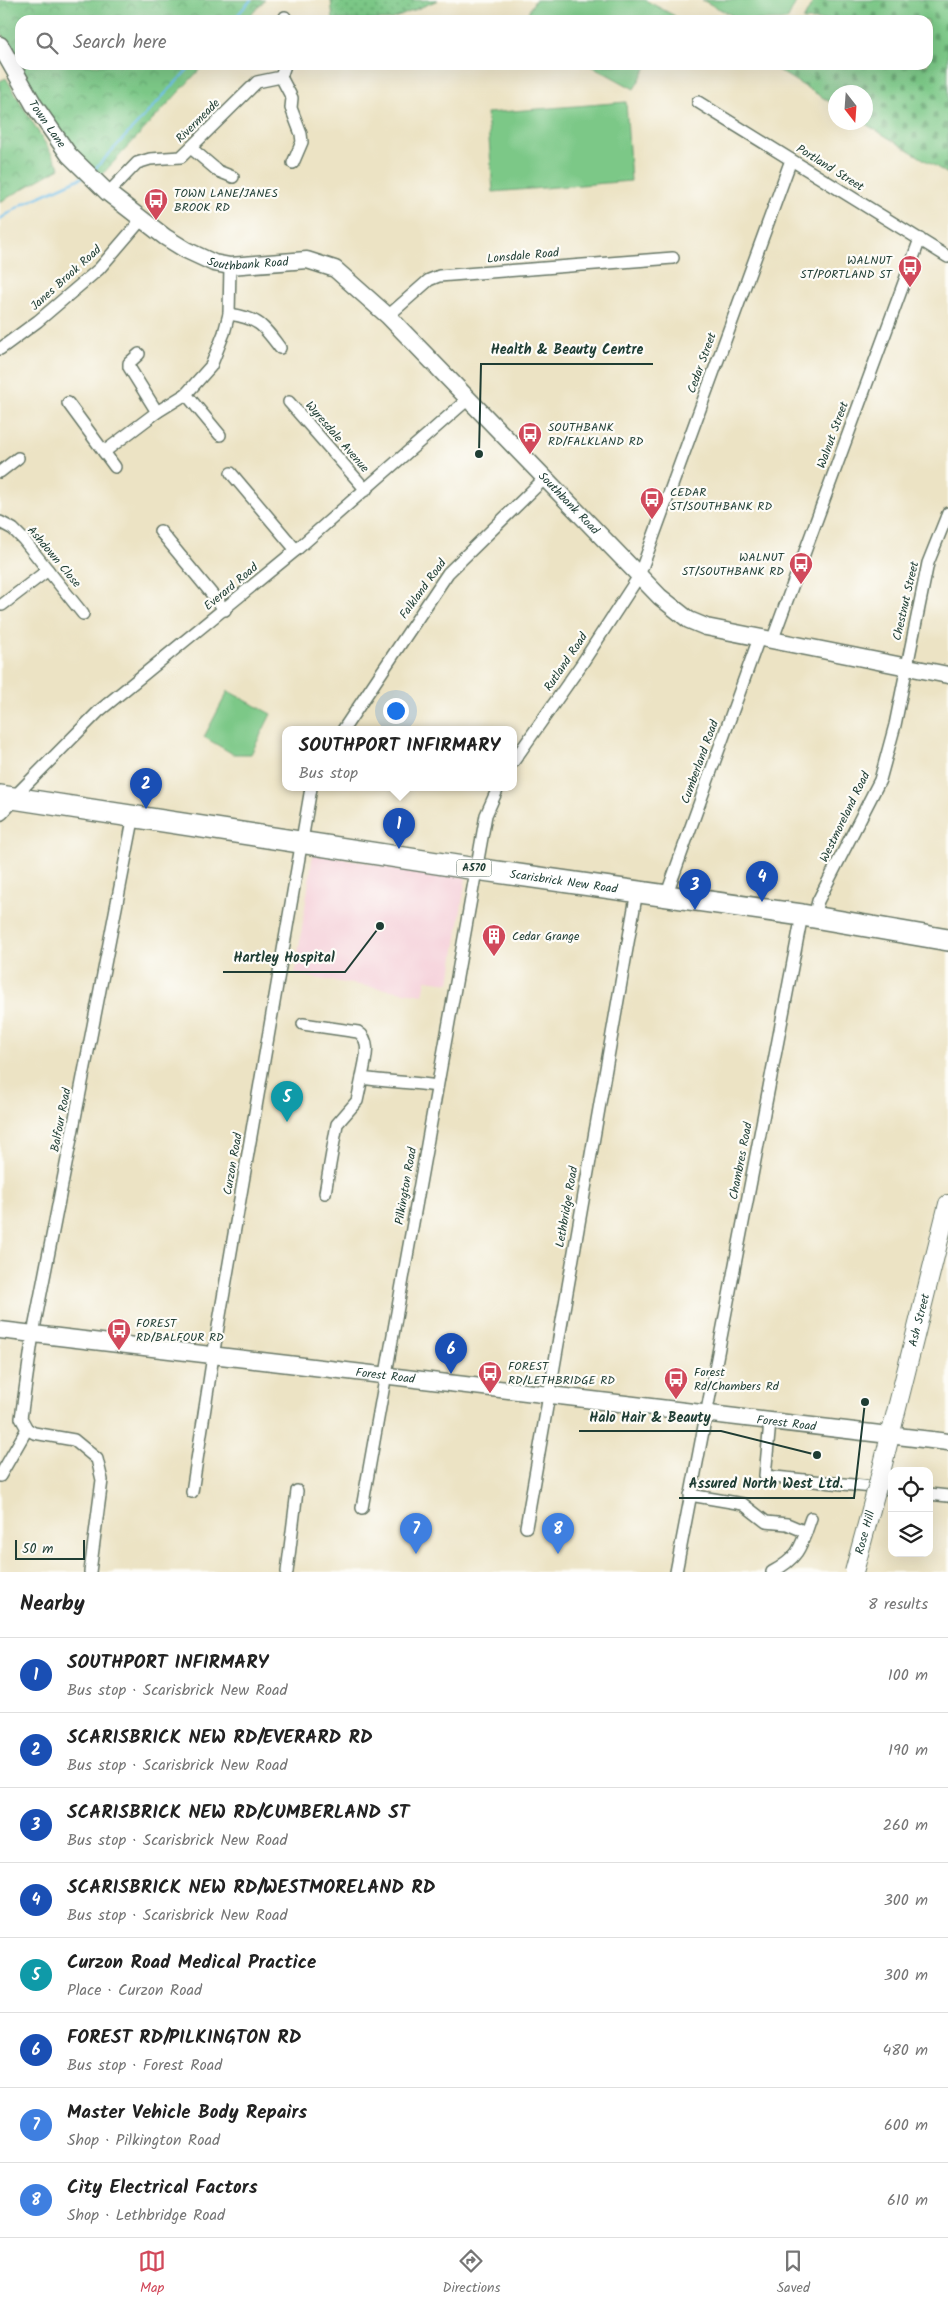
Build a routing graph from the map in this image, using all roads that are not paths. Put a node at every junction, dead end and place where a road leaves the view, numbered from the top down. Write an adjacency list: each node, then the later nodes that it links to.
1 (0, 45): 9 (street, Town Lane)
2 (283, 70): 3 (street)
3 (281, 77): 5 (street, Rivermeade); 7 (street)
4 (698, 102): 6 (street, Portland Street)
5 (191, 148): 8 (street); 9 (street, Rivermeade)
6 (791, 160): 11 (street, Portland Street); 38 (street, Cedar Street)
7 (293, 163)
8 (232, 177)
9 (108, 193): 10 (street, Southbank Road)
10 (142, 219): 14 (street, Southbank Road); 18 (street, Janes Brook Road)
11 (920, 240): 12 (street, Portland Street); 42 (street, Walnut Street)
12 (948, 257)
13 (674, 258): 16 (street, Lonsdale Road)
14 (230, 266): 15 (street); 16 (street, Southbank Road)
15 (229, 314): 17 (street); 20 (street)
16 (388, 316): 21 (street, Southbank Road)
17 (280, 348)
18 (0, 349)
19 (139, 354): 24 (street)
20 (186, 394): 24 (street); 25 (street)
21 (467, 400): 31 (street, Southbank Road); 32 (street, Everard Road)
22 (289, 402): 32 (street, Wyresdale Avenue)
23 (68, 403): 26 (street)
24 (157, 412): 26 (street)
25 (220, 435)
26 (104, 452): 28 (street)
27 (18, 458): 29 (street)
28 (115, 467)
29 (0, 472)
30 (231, 474): 36 (street)
31 (544, 479): 38 (street, Southbank Road); 45 (street, Falkland Road)
32 (366, 490): 36 (street, Everard Road)
33 (948, 513): 43 (street, Chestnut Street)
34 (0, 522): 37 (street, Ashdown Close)
35 (160, 531): 40 (street)
36 (296, 550): 40 (street, Everard Road)
37 (48, 570): 39 (street); 41 (street, Ashdown Close)
38 (639, 576): 42 (street, Southbank Road); 46 (street, Rutland Road)
39 (2, 606)
40 (225, 610): 49 (street, Everard Road)
41 (83, 614)
42 (766, 639): 43 (street, Southbank Road); 54 (street, Cumberland Road)
43 (906, 668): 44 (street, Southbank Road); 55 (street, Westmoreland Road)
44 (948, 675)
45 (346, 726)
46 (517, 756)
47 (310, 791): 51 (street)
48 (497, 791): 52 (street)
49 (4, 802): 50 (highway, Scarisbrick New Road / A570)
50 (134, 815): 51 (highway, Scarisbrick New Road / A570); 63 (street, Balfour Road)
51 (301, 842): 52 (highway, Scarisbrick New Road / A570); 64 (street, Curzon Road)
52 (476, 869): 53 (highway, Scarisbrick New Road / A570); 59 (street, Pilkington Road)
53 (637, 891): 54 (highway, Scarisbrick New Road / A570); 66 (street, Lethbridge Road)
54 (666, 896): 55 (highway, Scarisbrick New Road / A570)
55 (808, 916): 56 (highway, Scarisbrick New Road / A570); 67 (street, Chambres Road)
56 (948, 940)
57 (303, 1024): 58 (street)
58 (362, 1078): 59 (street); 60 (street)
59 (437, 1086): 65 (street, Pilkington Road)
60 (325, 1193)
61 (948, 1204): 70 (main road, Ash Street)
62 (0, 1330): 63 (street, Forest Road)
63 (33, 1334): 64 (street, Forest Road); 69 (street, Balfour Road)
64 (213, 1356): 65 (street, Forest Road); 75 (street, Curzon Road)
65 (386, 1376): 66 (street, Forest Road); 79 (street, Pilkington Road)
66 (548, 1394): 67 (street, Forest Road); 81 (street, Lethbridge Road)
67 (706, 1413): 68 (street, Forest Road); 77 (street, Chambres Road)
68 (770, 1422): 70 (street, Forest Road); 73 (street)
69 (27, 1429): 72 (street); 84 (street)
70 (892, 1435): 71 (street, Forest Road); 73 (main road, Rose Hill)
71 (948, 1442)
72 (0, 1476)
73 (886, 1485): 88 (main road, Rose Hill, bridge)
74 (297, 1491): 85 (street)
75 (192, 1492)
76 (933, 1494): 78 (street)
77 (690, 1495): 82 (street); 86 (street, Chambres Road)
78 (948, 1496)
79 (362, 1508)
80 (811, 1518): 82 (street)
81 (526, 1527)
82 (806, 1532): 83 (street)
83 (788, 1568): 87 (street)
84 (90, 1572)
85 (287, 1572)
86 (676, 1572)
87 (772, 1572)
88 (854, 1572)

